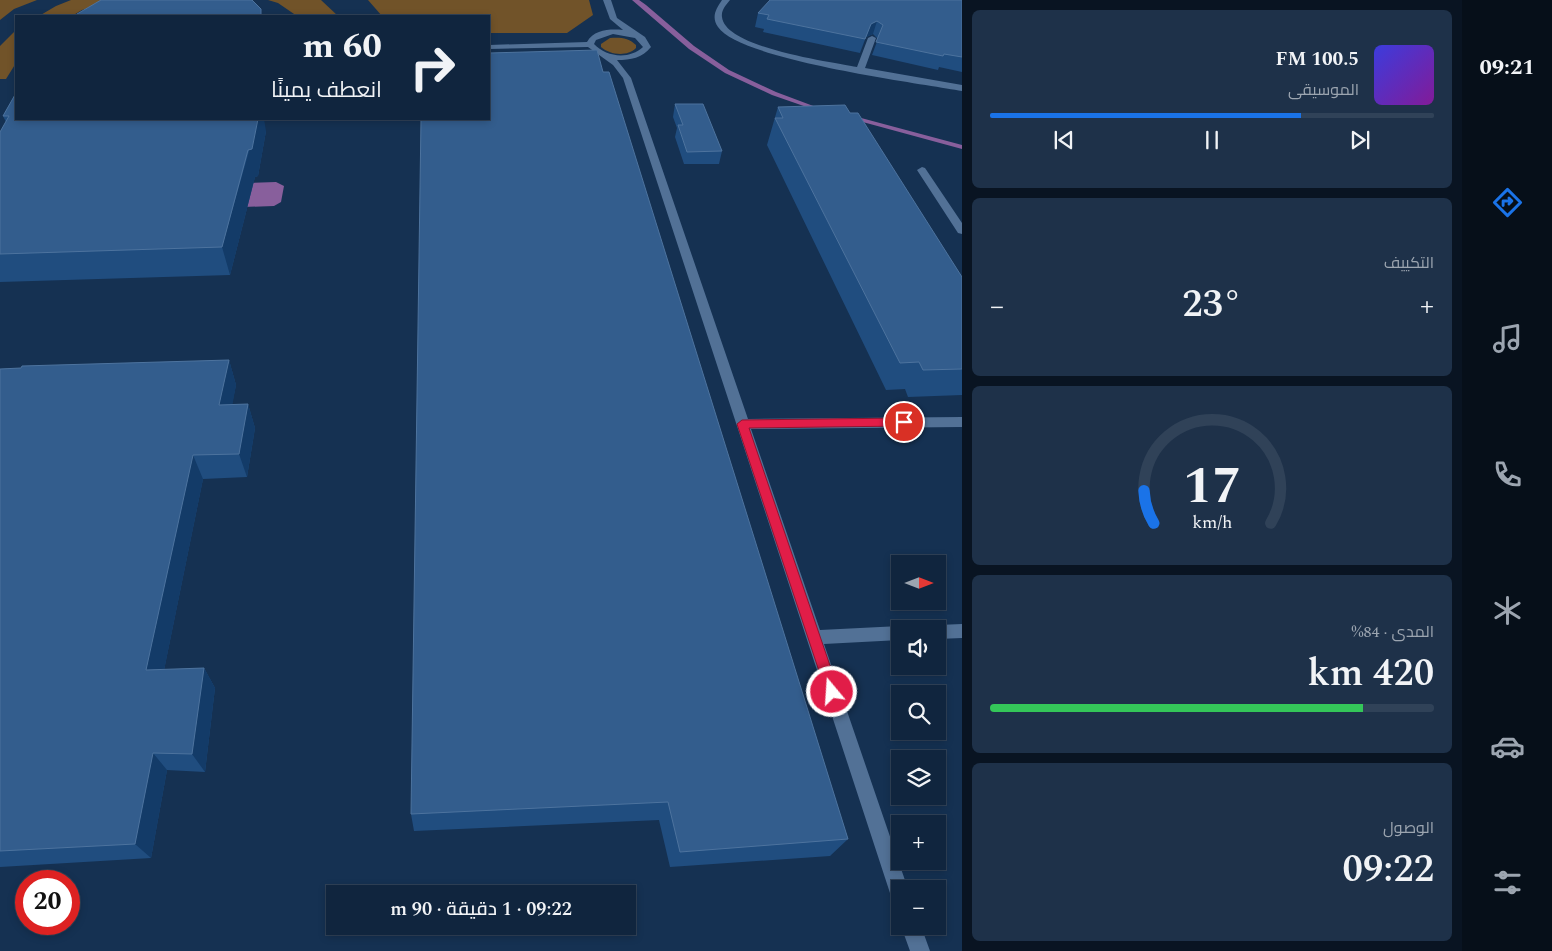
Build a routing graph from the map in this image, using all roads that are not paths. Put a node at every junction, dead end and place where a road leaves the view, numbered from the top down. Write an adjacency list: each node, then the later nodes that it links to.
1 (607, 0): 4 (lane)
2 (726, 0): 11 (lane)
3 (602, 27): 5 (lane)
4 (632, 34): 5 (lane); 9 (lane)
5 (596, 35): 7 (lane)
6 (872, 38): 11 (lane)
7 (590, 44): 8 (lane); 10 (lane)
8 (490, 47)
9 (637, 55): 10 (lane); 12 (lane)
10 (607, 56): 12 (lane)
11 (860, 70): 13 (lane)
12 (627, 78): 17 (lane)
13 (962, 88)
14 (922, 170): 15 (lane)
15 (962, 230)
16 (962, 422): 17 (lane)
17 (742, 424): 21 (lane)
18 (962, 631): 19 (lane)
19 (946, 632)
20 (891, 633): 21 (lane)
21 (814, 637): 22 (lane)
22 (896, 880)
23 (914, 935): 24 (lane)
24 (920, 951)

